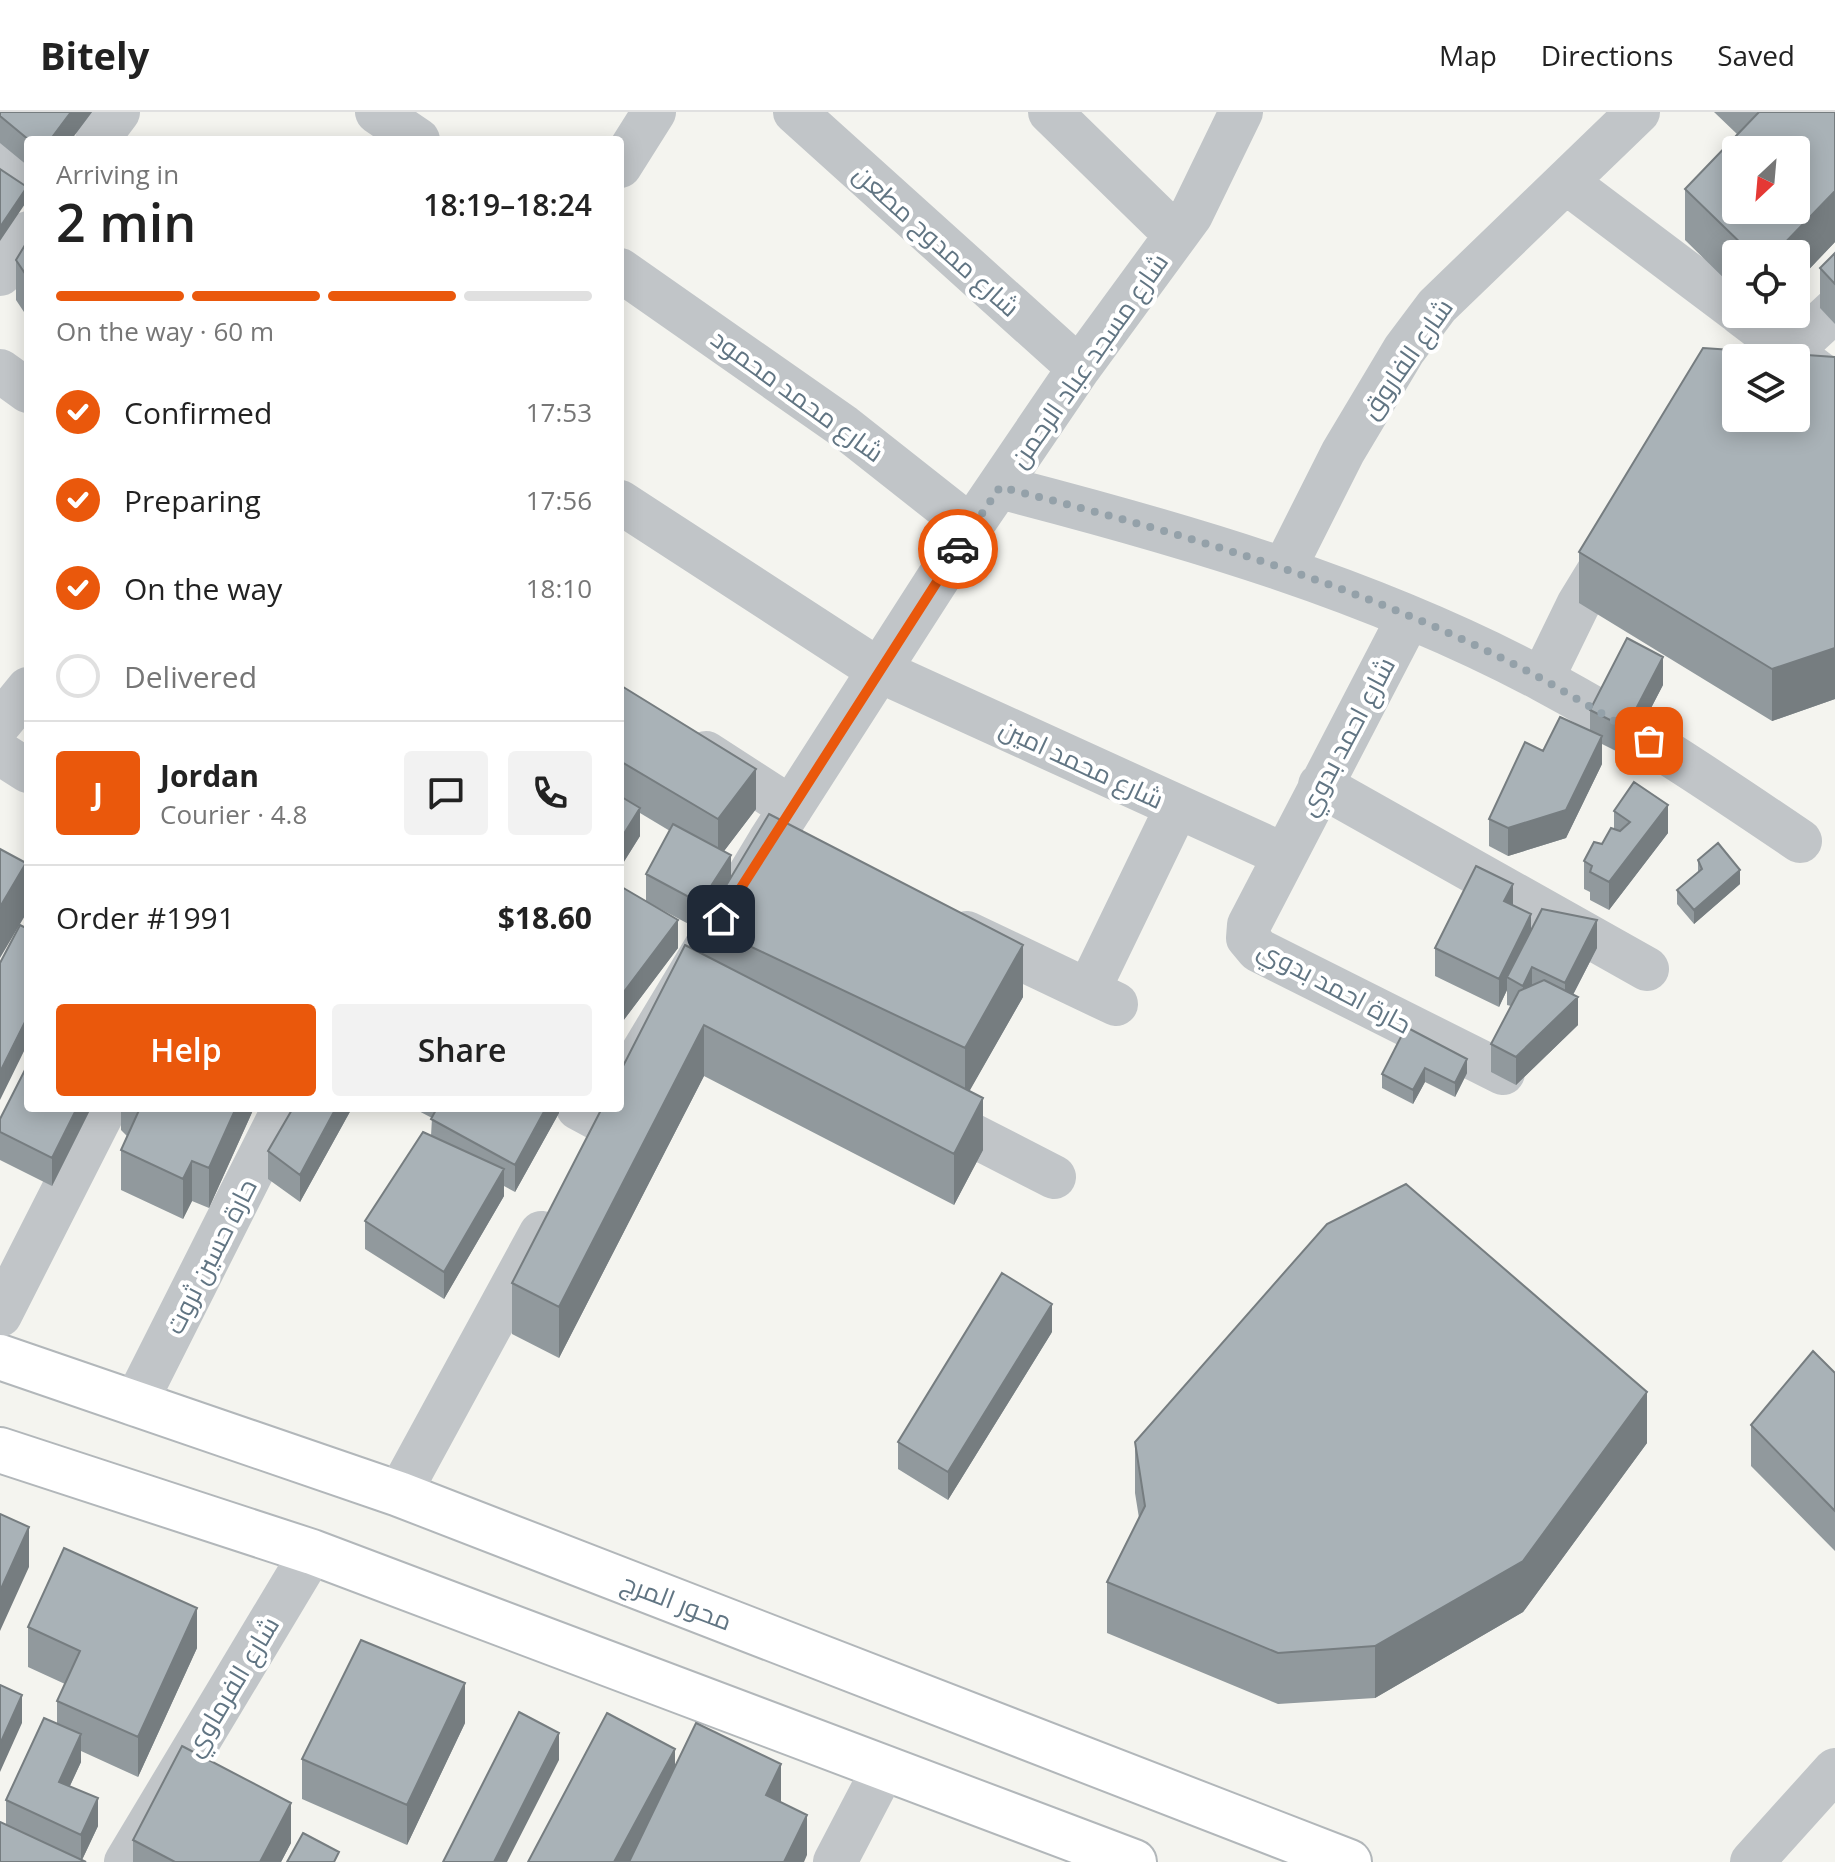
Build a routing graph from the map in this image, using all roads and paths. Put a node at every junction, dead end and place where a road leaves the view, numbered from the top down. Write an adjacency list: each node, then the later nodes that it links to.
1 (118, 112): 8 (street)
2 (377, 112): 9 (street)
3 (654, 112): 11 (street)
4 (795, 112): 23 (street, شارع ممدوح مطعن)
5 (1050, 112): 14 (street)
6 (1241, 112): 14 (street, شارع مسجد عباد الرحمن)
7 (1638, 112): 13 (street, شارع الفاروق)
8 (100, 136)
9 (412, 136)
10 (0, 150): 12 (street)
11 (624, 160)
12 (24, 170)
13 (1566, 182): 18 (street); 32 (street, شارع الفاروق)
14 (1176, 235): 23 (street, شارع مسجد عباد الرحمن)
15 (24, 239): 17 (street)
16 (624, 273): 31 (street, شارع محمد محمود)
17 (0, 274)
18 (1722, 299)
19 (1835, 310): 22 (street)
20 (1757, 328): 21 (street)
21 (1775, 344)
22 (1799, 344)
23 (1079, 368): 28 (street, شارع مسجد عباد الرحمن)
24 (1810, 369): 26 (street)
25 (0, 371): 27 (street)
26 (1835, 385)
27 (24, 388)
28 (1000, 487): 31 (street, شارع مسجد عباد الرحمن); 32 (street)
29 (624, 505): 34 (street, شارع محمد امين)
30 (1630, 523): 35 (street)
31 (971, 527): 34 (street, شارع مسجد عباد الرحمن)
32 (1284, 569): 33 (street)
33 (1409, 617): 35 (street); 41 (street, شارع احمد بدوي)
34 (880, 671): 42 (street, شارع محمد امين); 43 (street, شارع مسجد عباد الرحمن)
35 (1542, 679): 44 (street)
36 (24, 694): 37 (street)
37 (0, 723)
38 (671, 730): 43 (street)
39 (0, 753): 40 (street)
40 (24, 768)
41 (1320, 785): 45 (street, شارع احمد بدوي); 48 (street)
42 (1177, 807): 45 (street, شارع محمد امين); 47 (street)
43 (780, 825): 46 (street); 49 (street, شارع مسجد عباد الرحمن)
44 (1800, 841)
45 (1284, 855): 52 (street, حارة احمد بدوي)
46 (811, 861)
47 (936, 919)
48 (1647, 969)
49 (680, 986): 50 (street); 51 (street, شارع مسجد عباد الرحمن)
50 (721, 1007)
51 (624, 1073)
52 (1503, 1073)
53 (902, 1099): 58 (street)
54 (103, 1112): 60 (street)
55 (282, 1112): 62 (street, حارة حسين ثروت)
56 (600, 1112): 57 (street, شارع مسجد عباد الرحمن)
57 (580, 1162)
58 (1054, 1177)
59 (557, 1204): 64 (street)
60 (0, 1315)
61 (0, 1357): 62 (main road, محور المرج)
62 (135, 1404): 64 (main road, محور المرج)
63 (0, 1450): 65 (main road)
64 (399, 1494): 71 (main road, محور المرج)
65 (312, 1552): 66 (main road); 68 (street, شارع الفرماوي)
66 (884, 1768): 69 (street); 70 (main road)
67 (1835, 1770): 72 (street)
68 (126, 1862)
69 (835, 1862)
70 (1134, 1862)
71 (1349, 1862)
72 (1752, 1862)

